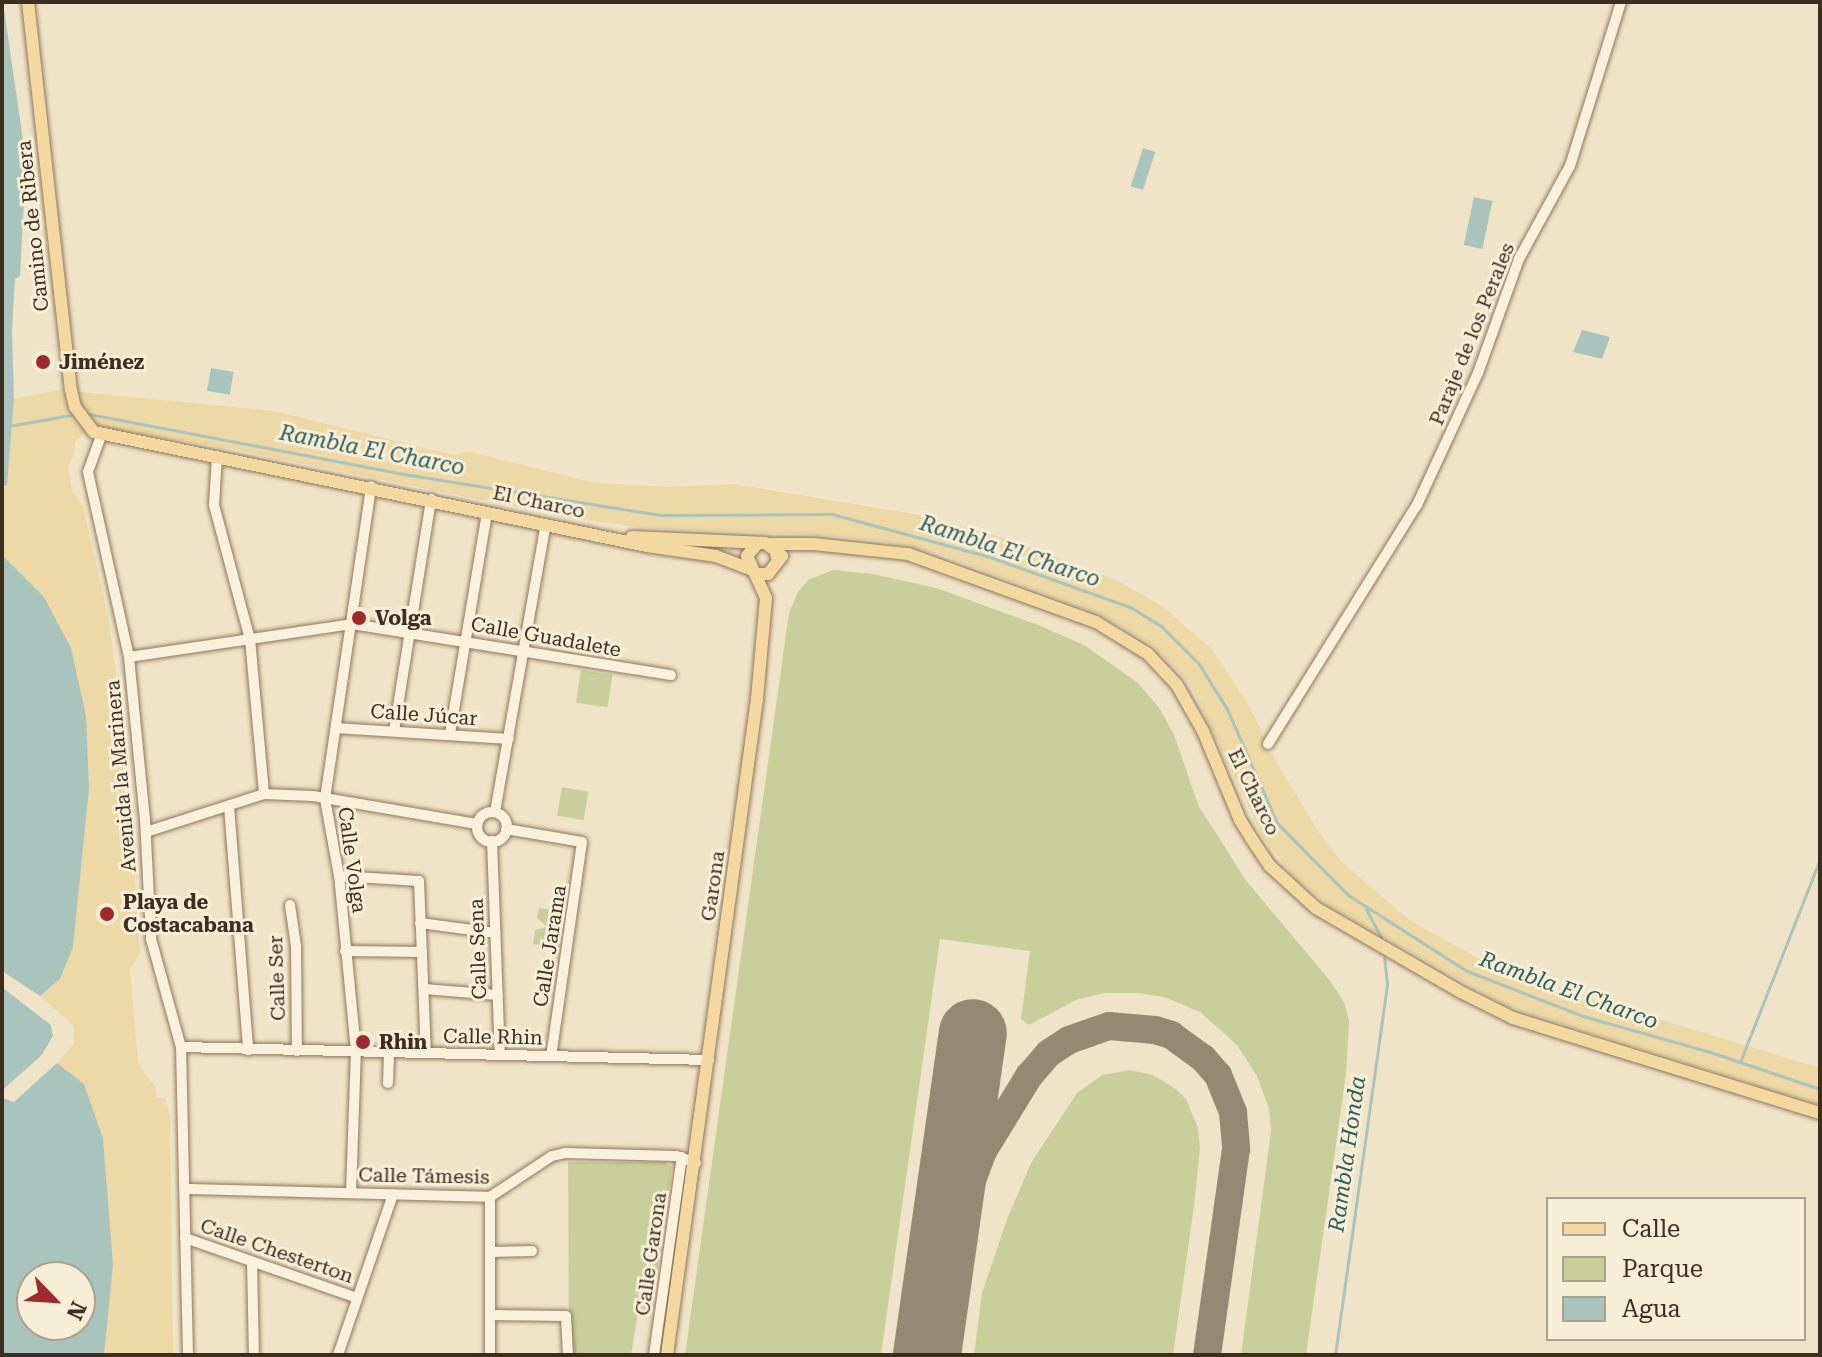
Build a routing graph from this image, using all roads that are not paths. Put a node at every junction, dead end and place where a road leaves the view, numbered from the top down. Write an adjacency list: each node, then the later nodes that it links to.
1 (28, 2): 3 (main road, Camino de Ribera)
2 (1621, 2): 26 (street, Paraje de los Perales)
3 (101, 436): 4 (main road, El Charco); 20 (street, Avenida la Marinera)
4 (217, 456): 5 (main road, El Charco); 17 (street)
5 (371, 486): 6 (main road, El Charco); 15 (street, Calle Volga)
6 (431, 499): 7 (main road, El Charco); 16 (street)
7 (487, 512): 8 (main road, El Charco); 18 (street)
8 (546, 524): 9 (main road, El Charco); 19 (street)
9 (605, 536): 10 (main road, El Charco); 13 (main road, El Charco)
10 (763, 544): 11 (main road, El Charco); 12 (main road); 13 (main road)
11 (803, 545): 12 (main road); 53 (main road, El Charco)
12 (778, 562): 13 (main road); 14 (main road, Garona)
13 (752, 571): 14 (main road)
14 (766, 613): 51 (main road, Garona)
15 (352, 624): 16 (street, Calle Guadalete); 17 (street, Calle Guadalete); 22 (street, Calle Volga)
16 (410, 632): 18 (street, Calle Guadalete); 23 (street)
17 (250, 639): 20 (street, Calle Guadalete); 27 (street)
18 (466, 641): 19 (street, Calle Guadalete); 24 (street)
19 (524, 651): 21 (street, Calle Guadalete); 25 (street)
20 (129, 657): 33 (street, Avenida la Marinera)
21 (671, 675)
22 (336, 728): 23 (street, Calle Júcar); 28 (street, Calle Volga)
23 (394, 731): 24 (street, Calle Júcar)
24 (450, 734): 25 (street, Calle Júcar)
25 (509, 739): 30 (street)
26 (1268, 744)
27 (264, 794): 28 (street); 29 (street)
28 (325, 799): 31 (street); 35 (street, Calle Volga)
29 (229, 806): 33 (street); 44 (street)
30 (495, 812): 31 (street); 32 (street)
31 (477, 824): 34 (street)
32 (506, 829): 34 (street); 50 (street, Calle Jarama)
33 (146, 832): 43 (street, Avenida la Marinera)
34 (492, 841): 38 (street, Calle Sena)
35 (339, 876): 37 (street); 39 (street, Calle Volga)
36 (290, 905): 45 (street, Calle Ser)
37 (420, 923): 38 (street); 40 (street)
38 (495, 933): 42 (street, Calle Sena)
39 (345, 951): 40 (street); 46 (street, Calle Volga)
40 (422, 952): 41 (street)
41 (424, 989): 42 (street); 48 (street)
42 (498, 995): 49 (street, Calle Sena)
43 (181, 1047): 44 (street, Calle Rhin); 57 (street, Avenida la Marinera)
44 (248, 1050): 45 (street, Calle Rhin)
45 (297, 1051): 46 (street, Calle Rhin)
46 (356, 1051): 47 (street, Calle Rhin); 58 (street, Calle Volga)
47 (389, 1053): 48 (street, Calle Rhin); 52 (street)
48 (426, 1053): 49 (street, Calle Rhin)
49 (500, 1055): 50 (street, Calle Rhin)
50 (551, 1056): 51 (street, Calle Rhin)
51 (709, 1060): 54 (main road, Garona)
52 (388, 1083)
53 (1820, 1113)
54 (700, 1131): 55 (street); 56 (main road, Garona)
55 (682, 1157): 56 (street, Calle Támesis); 60 (street, Calle Támesis); 72 (street, Calle Garona)
56 (696, 1163): 73 (main road, Garona)
57 (185, 1189): 58 (street, Calle Támesis); 61 (street, Avenida la Marinera)
58 (351, 1193): 59 (street, Calle Támesis)
59 (393, 1194): 60 (street, Calle Támesis); 65 (street)
60 (490, 1197): 63 (street)
61 (185, 1238): 64 (street, Calle Chesterton); 67 (street, Avenida la Marinera)
62 (532, 1251): 63 (street)
63 (491, 1252): 66 (street)
64 (252, 1262): 65 (street, Calle Chesterton); 68 (street)
65 (357, 1298): 69 (street)
66 (491, 1315): 70 (street); 71 (street)
67 (188, 1355)
68 (254, 1355)
69 (338, 1355)
70 (490, 1355)
71 (568, 1355)
72 (654, 1355)
73 (667, 1355)

